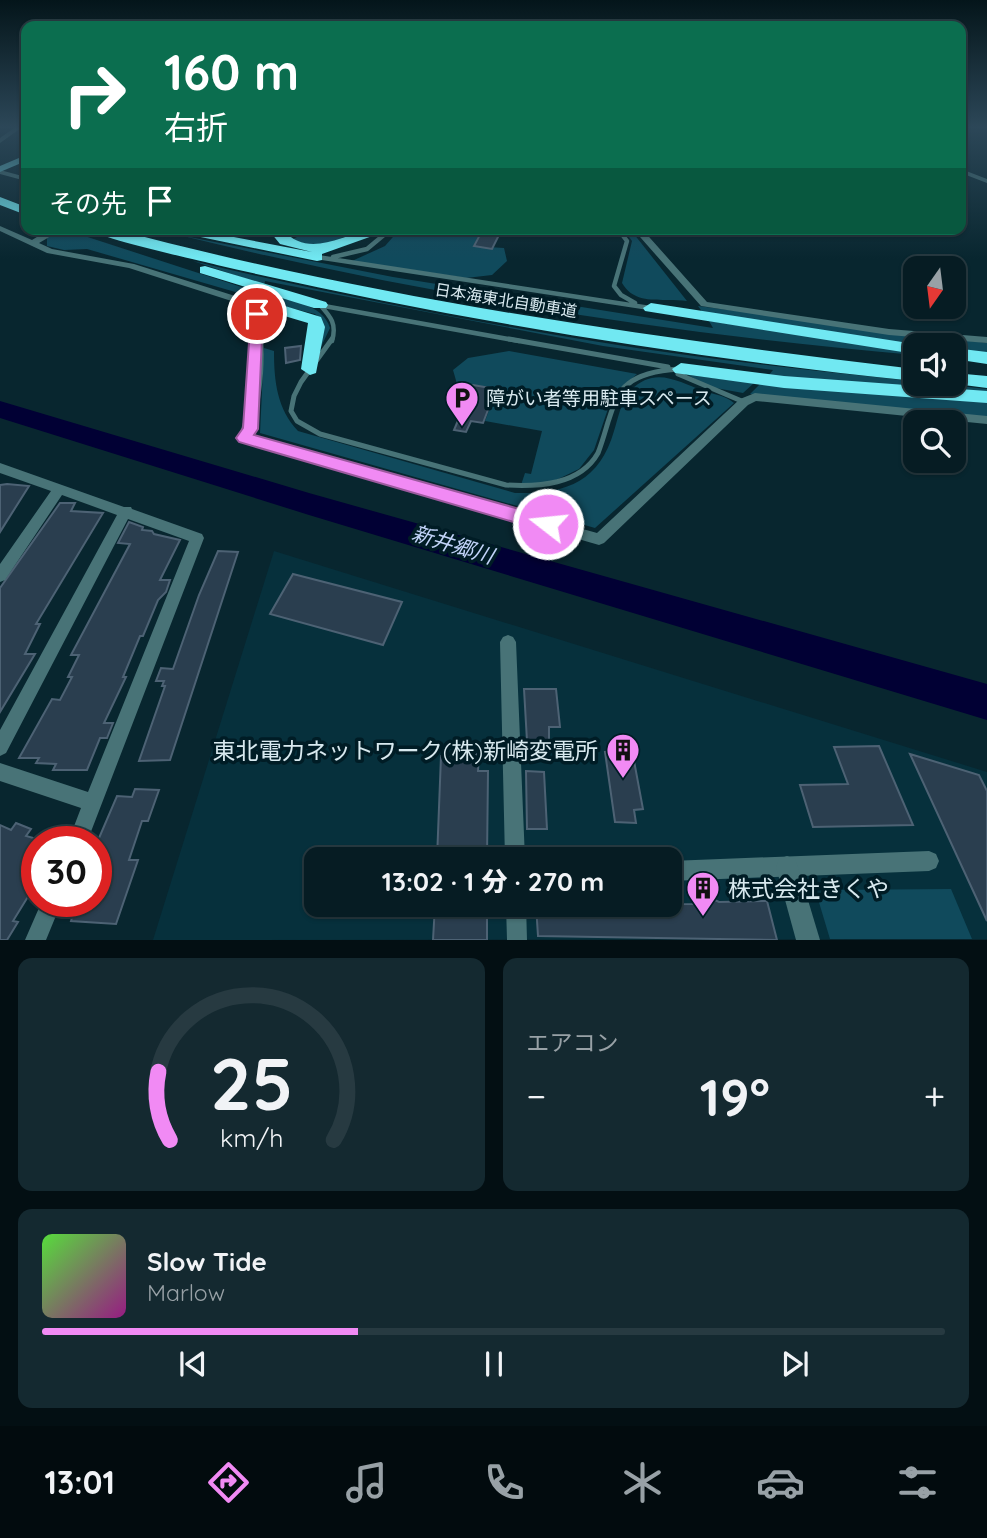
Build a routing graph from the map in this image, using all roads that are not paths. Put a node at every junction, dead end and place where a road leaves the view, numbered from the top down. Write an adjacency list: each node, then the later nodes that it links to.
1 (3, 172): 3 (street)
2 (966, 173): 4 (street)
3 (21, 177)
4 (987, 181)
5 (2, 196): 6 (highway); 7 (highway)
6 (21, 197)
7 (21, 206)
8 (0, 228): 19 (street)
9 (46, 235): 19 (street)
10 (101, 235): 21 (highway)
11 (120, 235): 33 (highway, 日本海東北自動車道)
12 (160, 235): 28 (highway, 日本海東北自動車道)
13 (201, 235): 20 (highway)
14 (280, 235): 18 (highway)
15 (385, 235): 20 (lane)
16 (622, 235): 22 (lane)
17 (641, 235): 24 (street)
18 (345, 236)
19 (33, 243): 23 (street)
20 (317, 257): 22 (lane)
21 (320, 305): 31 (lane); 32 (lane)
22 (652, 308): 25 (highway)
23 (255, 309): 31 (highway); 37 (street)
24 (987, 340)
25 (903, 347)
26 (966, 355): 27 (highway)
27 (987, 358)
28 (903, 361)
29 (966, 366): 30 (highway)
30 (987, 368)
31 (310, 369): 32 (lane)
32 (680, 372): 36 (highway); 37 (lane)
33 (903, 373)
34 (966, 380): 35 (highway)
35 (987, 382)
36 (987, 397)
37 (744, 402): 38 (street)
38 (987, 420)
39 (0, 468): 40 (street)
40 (60, 488): 41 (street); 42 (street)
41 (125, 511): 44 (street); 46 (street)
42 (0, 576)
43 (508, 642): 48 (street)
44 (0, 747)
45 (0, 772): 46 (street)
46 (94, 803): 47 (street)
47 (84, 826)
48 (515, 847)
49 (929, 861): 50 (street)
50 (787, 867): 51 (street); 56 (street)
51 (682, 871)
52 (45, 917): 54 (street)
53 (516, 917): 55 (street)
54 (35, 940)
55 (517, 940)
56 (808, 940)

